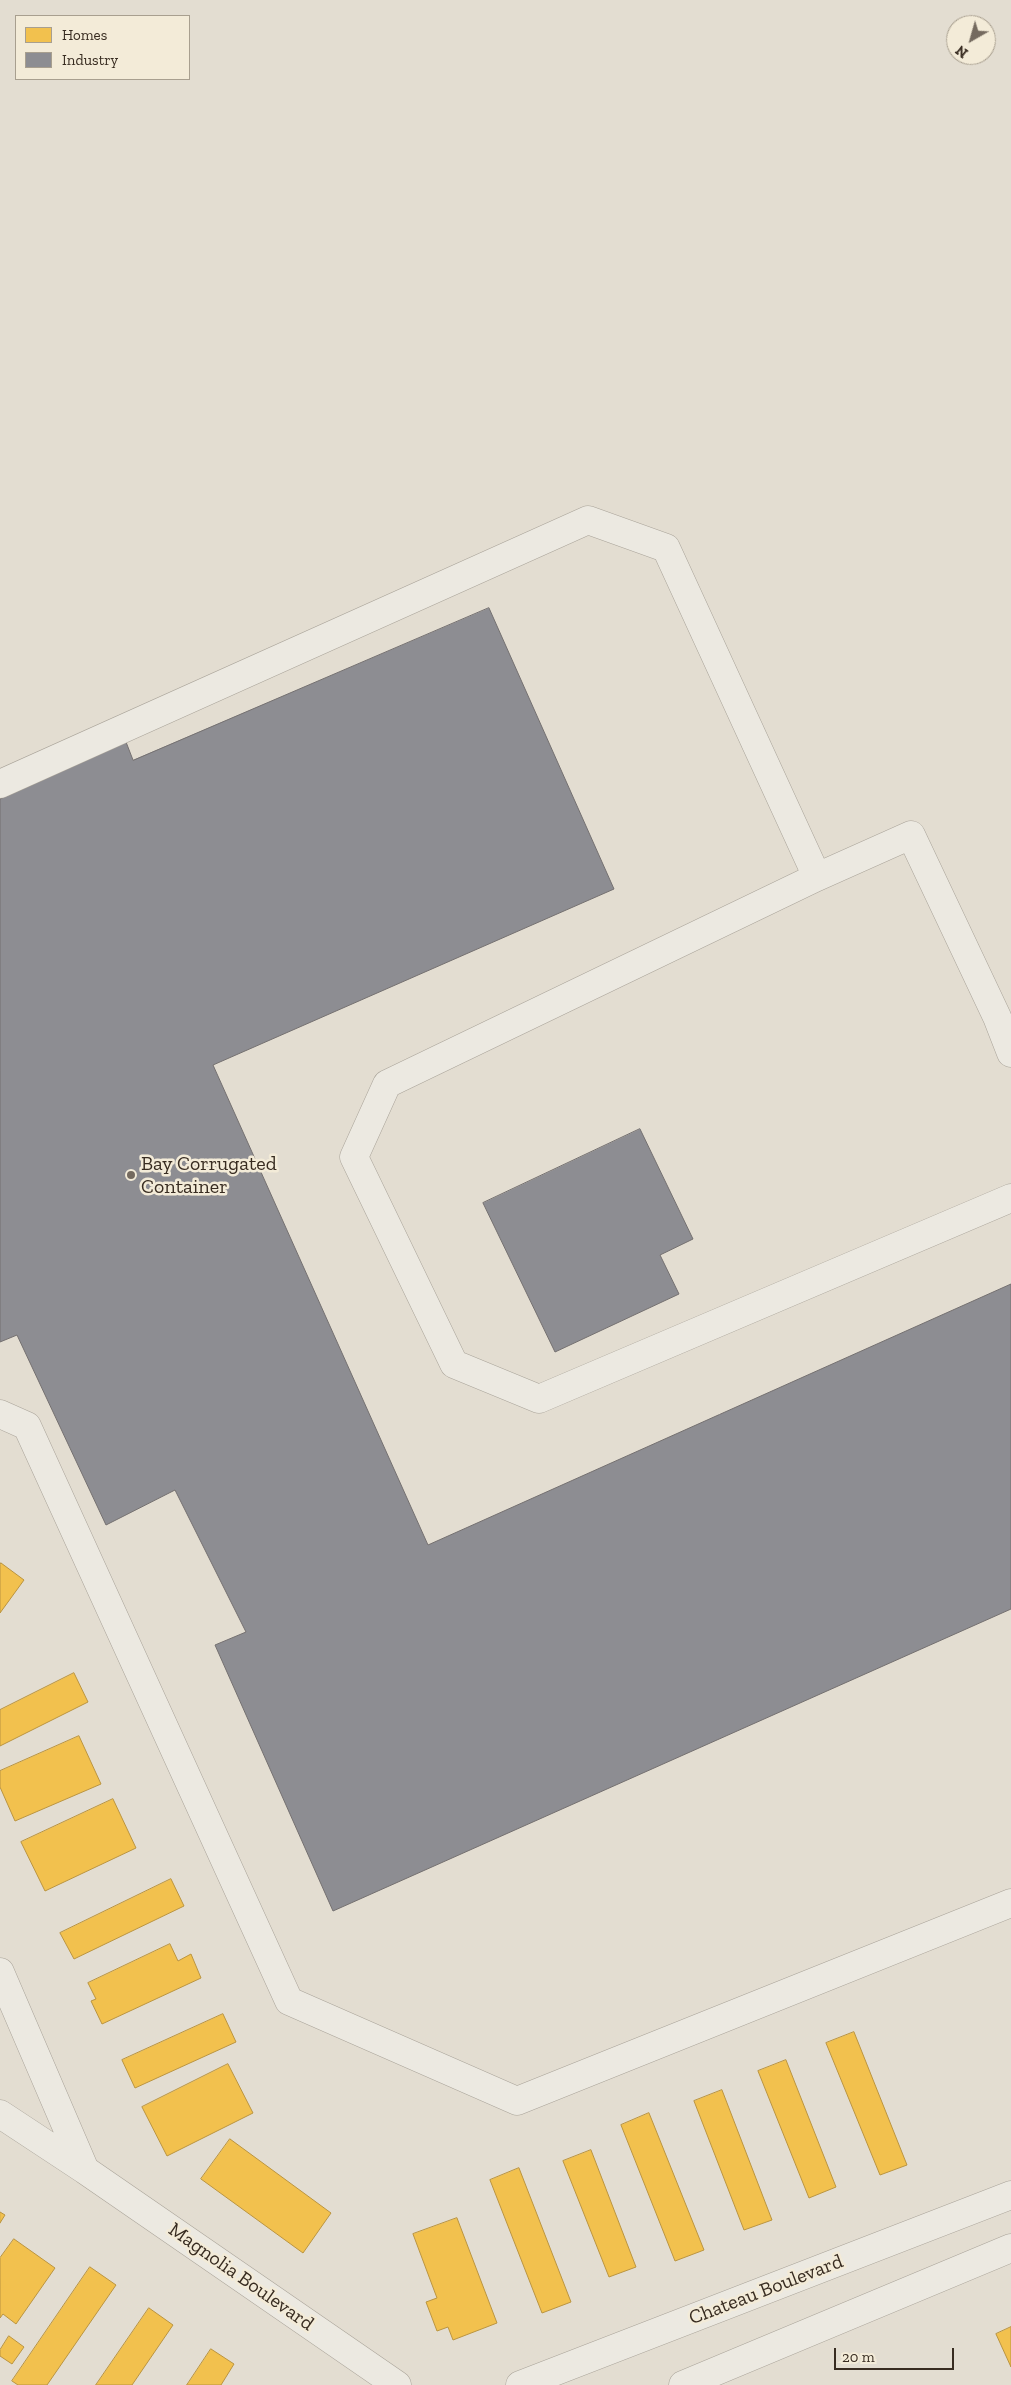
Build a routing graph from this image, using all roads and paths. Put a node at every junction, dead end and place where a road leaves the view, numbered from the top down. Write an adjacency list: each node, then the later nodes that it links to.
1 (0, 784): 2 (street)
2 (817, 877): 3 (street); 5 (street)
3 (1004, 1020): 4 (street)
4 (1011, 1053)
5 (1011, 1198)
6 (0, 1414): 7 (street)
7 (1011, 1903)
8 (0, 1972): 10 (street)
9 (0, 2114): 10 (street, Magnolia Boulevard)
10 (86, 2170): 13 (street, Magnolia Boulevard)
11 (1011, 2195): 14 (street, Chateau Boulevard)
12 (1011, 2248): 15 (street)
13 (397, 2385)
14 (520, 2385)
15 (683, 2385)

